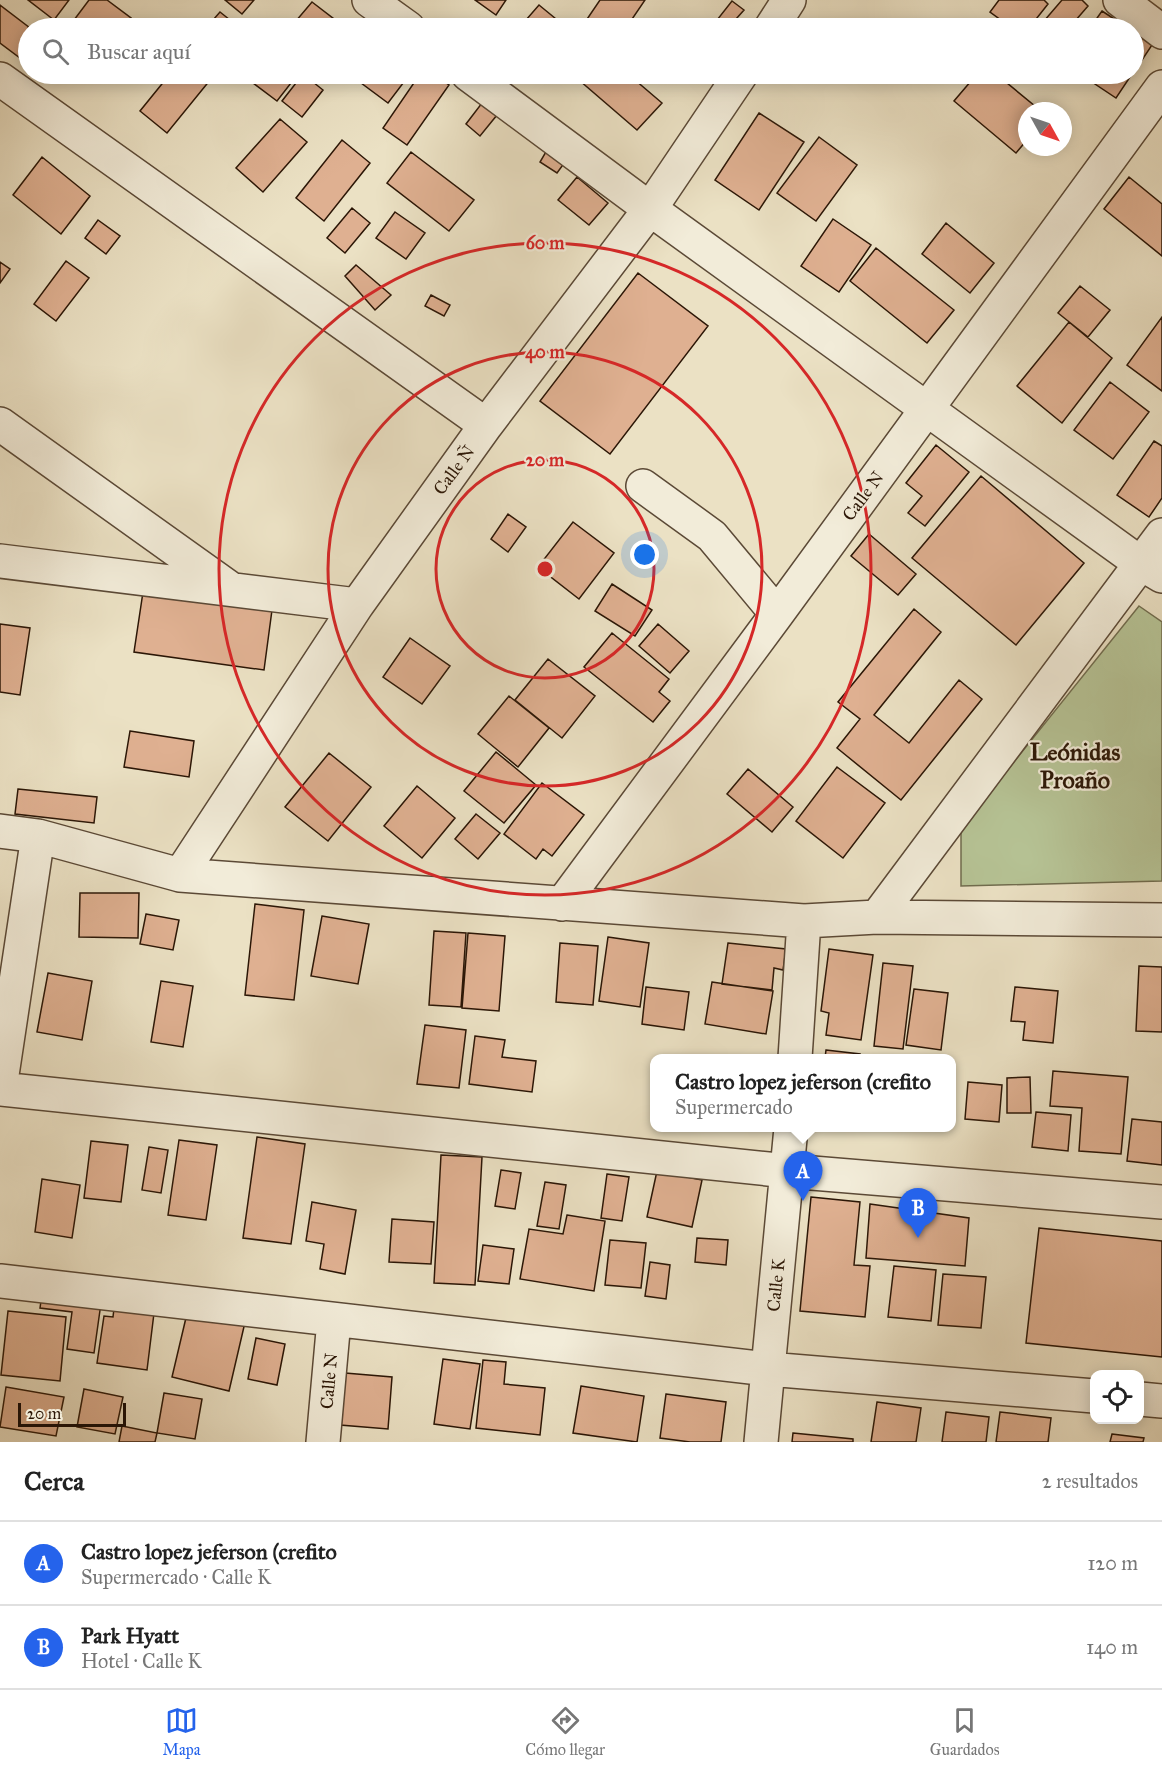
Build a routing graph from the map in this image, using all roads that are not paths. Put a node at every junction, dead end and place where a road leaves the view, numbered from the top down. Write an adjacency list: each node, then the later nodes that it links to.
1 (369, 0): 4 (street)
2 (789, 0): 5 (street)
3 (1120, 0): 6 (street)
4 (394, 18)
5 (777, 18)
6 (1144, 18)
7 (1144, 18): 8 (street)
8 (1162, 32)
9 (0, 79): 16 (street)
10 (481, 84): 13 (street)
11 (734, 84): 13 (street, Calle Ñ)
12 (1162, 87): 14 (street, Calle N)
13 (650, 209): 14 (street); 16 (street, Calle Ñ)
14 (927, 407): 20 (street); 23 (street, Calle N)
15 (0, 424): 21 (street)
16 (486, 425): 22 (street, Calle Ñ)
17 (643, 486): 23 (street)
18 (1162, 536): 20 (street)
19 (0, 561): 21 (street)
20 (1151, 570): 28 (street)
21 (230, 588): 22 (street)
22 (357, 605): 26 (street, Calle Ñ)
23 (777, 614): 27 (street, Calle N)
24 (0, 831): 25 (street)
25 (38, 836): 26 (street); 32 (street)
26 (180, 875): 27 (street)
27 (562, 904): 30 (street)
28 (877, 917): 29 (street); 30 (street)
29 (1162, 920)
30 (804, 921): 31 (street)
31 (795, 1054)
32 (0, 1088): 34 (street)
33 (791, 1132): 34 (street, Calle K)
34 (788, 1171): 35 (street); 38 (street, Calle K)
35 (1162, 1202)
36 (0, 1281): 37 (street)
37 (334, 1320): 38 (street); 42 (street, Calle N)
38 (768, 1369): 39 (street); 43 (street, Calle K)
39 (1090, 1396)
40 (1144, 1400): 41 (street)
41 (1162, 1401)
42 (323, 1442)
43 (761, 1442)

